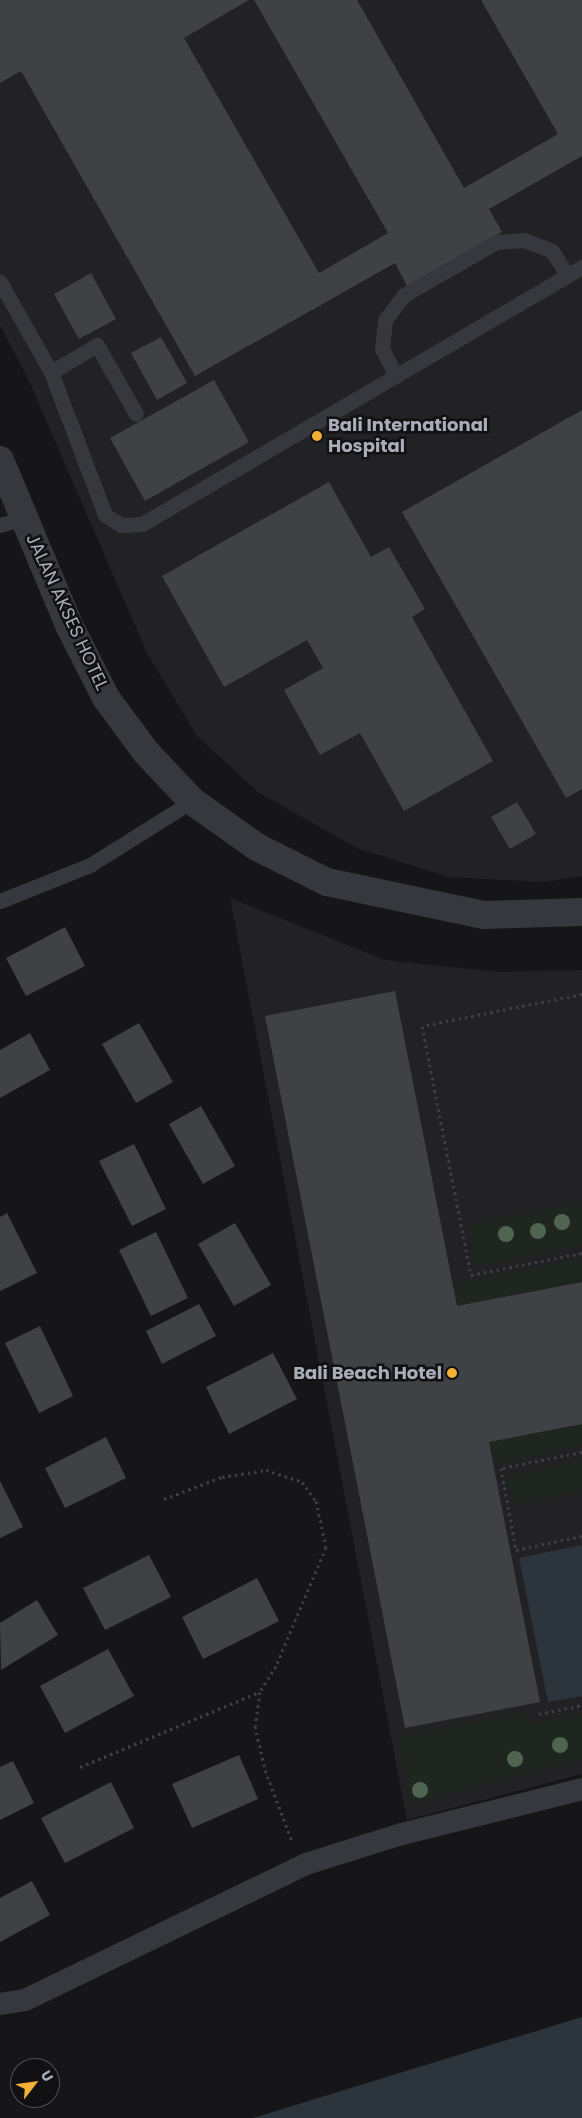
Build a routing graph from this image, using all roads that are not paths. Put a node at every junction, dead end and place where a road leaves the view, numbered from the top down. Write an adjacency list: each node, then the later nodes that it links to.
1 (582, 267): 2 (lane)
2 (567, 276): 5 (lane); 5 (lane)
3 (0, 282): 4 (lane)
4 (51, 372): 5 (lane); 6 (lane)
5 (396, 376)
6 (136, 414)
7 (0, 460): 8 (street, JALAN AKSES HOTEL)
8 (12, 522): 9 (street, JALAN AKSES HOTEL)
9 (192, 801): 10 (lane); 11 (street, JALAN AKSES HOTEL)
10 (0, 902)
11 (582, 912)
12 (582, 1789): 13 (street)
13 (0, 2004)

